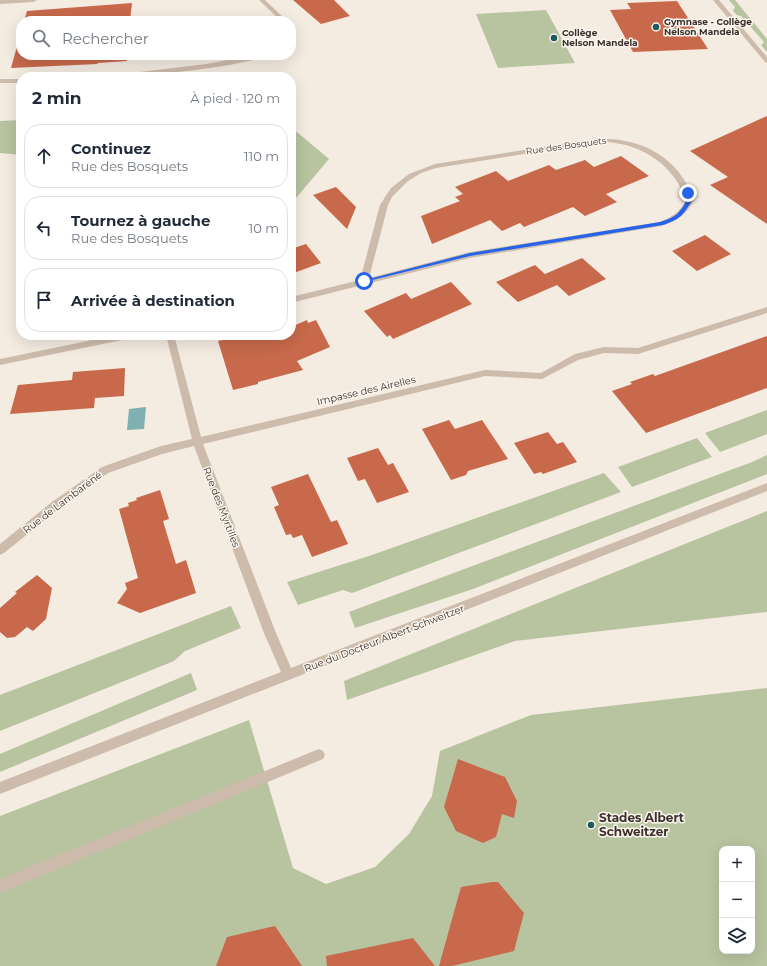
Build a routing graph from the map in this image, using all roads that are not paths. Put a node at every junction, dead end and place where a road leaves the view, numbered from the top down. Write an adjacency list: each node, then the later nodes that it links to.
1 (34, 0): 4 (street)
2 (262, 0): 5 (street)
3 (716, 0): 6 (street)
4 (0, 2)
5 (279, 16)
6 (765, 59): 8 (street)
7 (244, 60): 9 (street)
8 (767, 66)
9 (156, 72)
10 (16, 81): 11 (street)
11 (0, 82)
12 (364, 281): 12 (street, Rue des Bosquets); 13 (street, Rue des Bosquets)
13 (296, 299)
14 (767, 310): 18 (street, Impasse des Airelles)
15 (108, 340): 17 (street)
16 (171, 340): 18 (street, Rue des Myrtilles)
17 (0, 362)
18 (197, 441): 20 (street, Rue de Lambaréné); 21 (street, Rue des Myrtilles)
19 (767, 487): 21 (street, Rue du Docteur Albert Schweitzer)
20 (0, 550)
21 (288, 675): 23 (street, Rue du Docteur Albert Schweitzer)
22 (319, 755): 24 (street)
23 (0, 788)
24 (0, 886)

